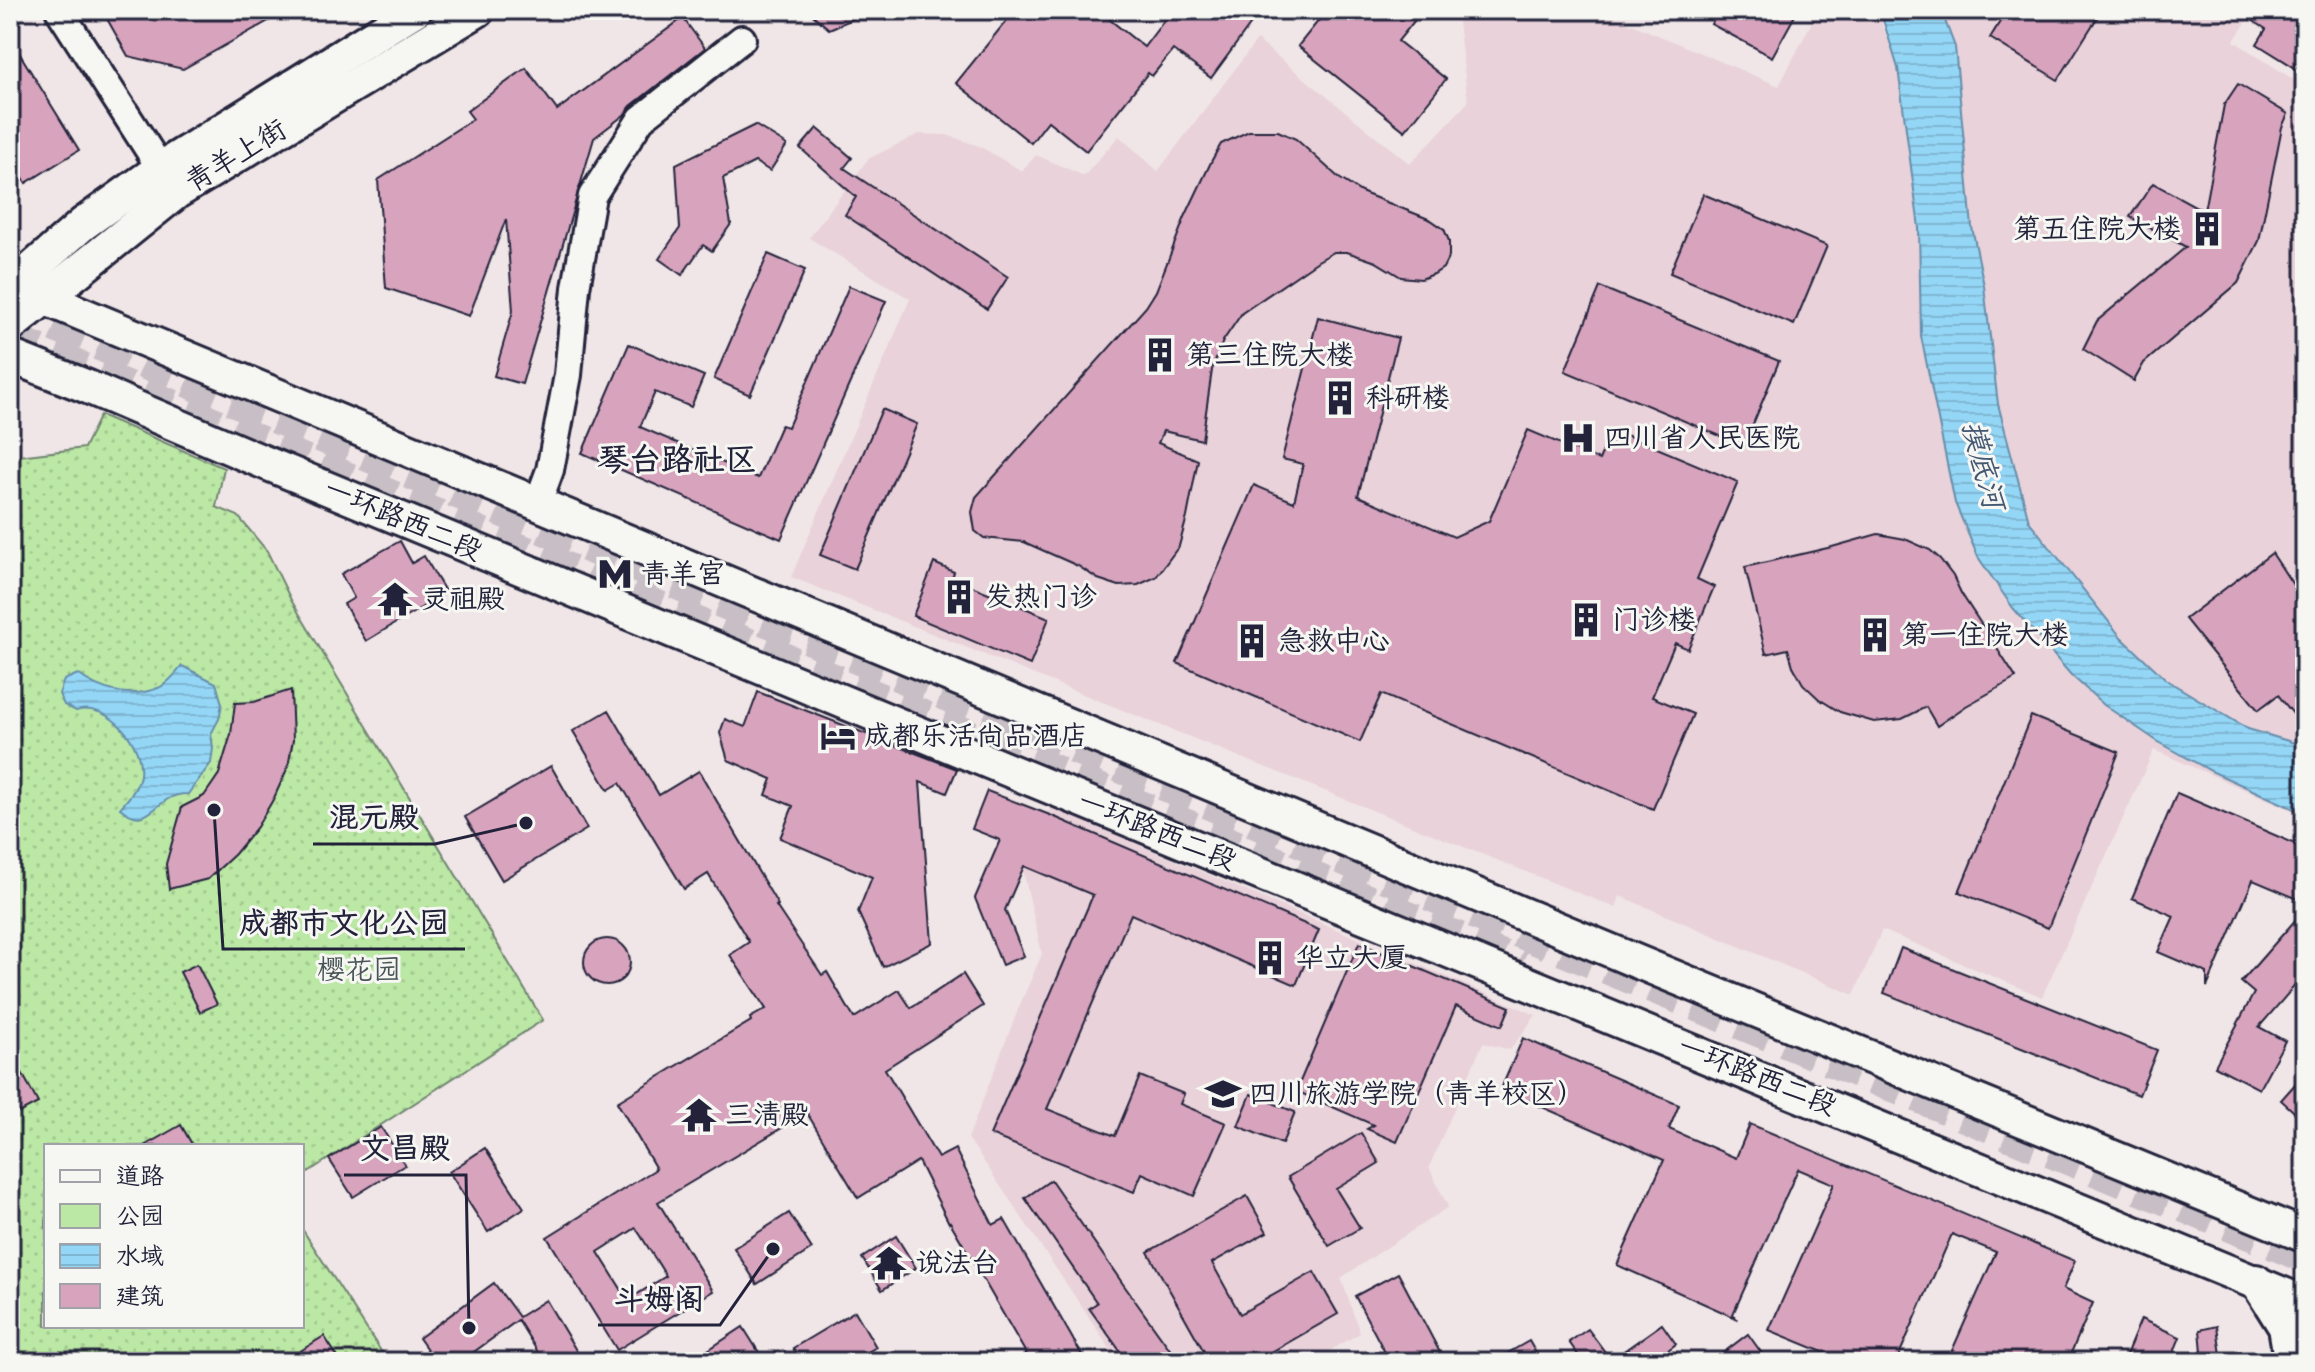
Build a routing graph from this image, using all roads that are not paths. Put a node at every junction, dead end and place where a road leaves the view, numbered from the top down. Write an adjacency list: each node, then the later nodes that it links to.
1 (59, 10): 5 (street)
2 (415, 10): 5 (main road, 青羊上街)
3 (478, 10): 5 (main road, 青羊上街)
4 (742, 39): 10 (street)
5 (169, 180): 6 (main road, 青羊上街); 7 (main road, 青羊上街)
6 (11, 286): 7 (main road)
7 (44, 299): 8 (main road, 青羊上街); 10 (main road)
8 (10, 326)
9 (10, 356): 12 (main road, 一环路西二段)
10 (537, 505): 11 (main road)
11 (2305, 1236)
12 (2256, 1281): 13 (main road, 一环路西二段); 14 (main road)
13 (2305, 1303)
14 (2291, 1362)

